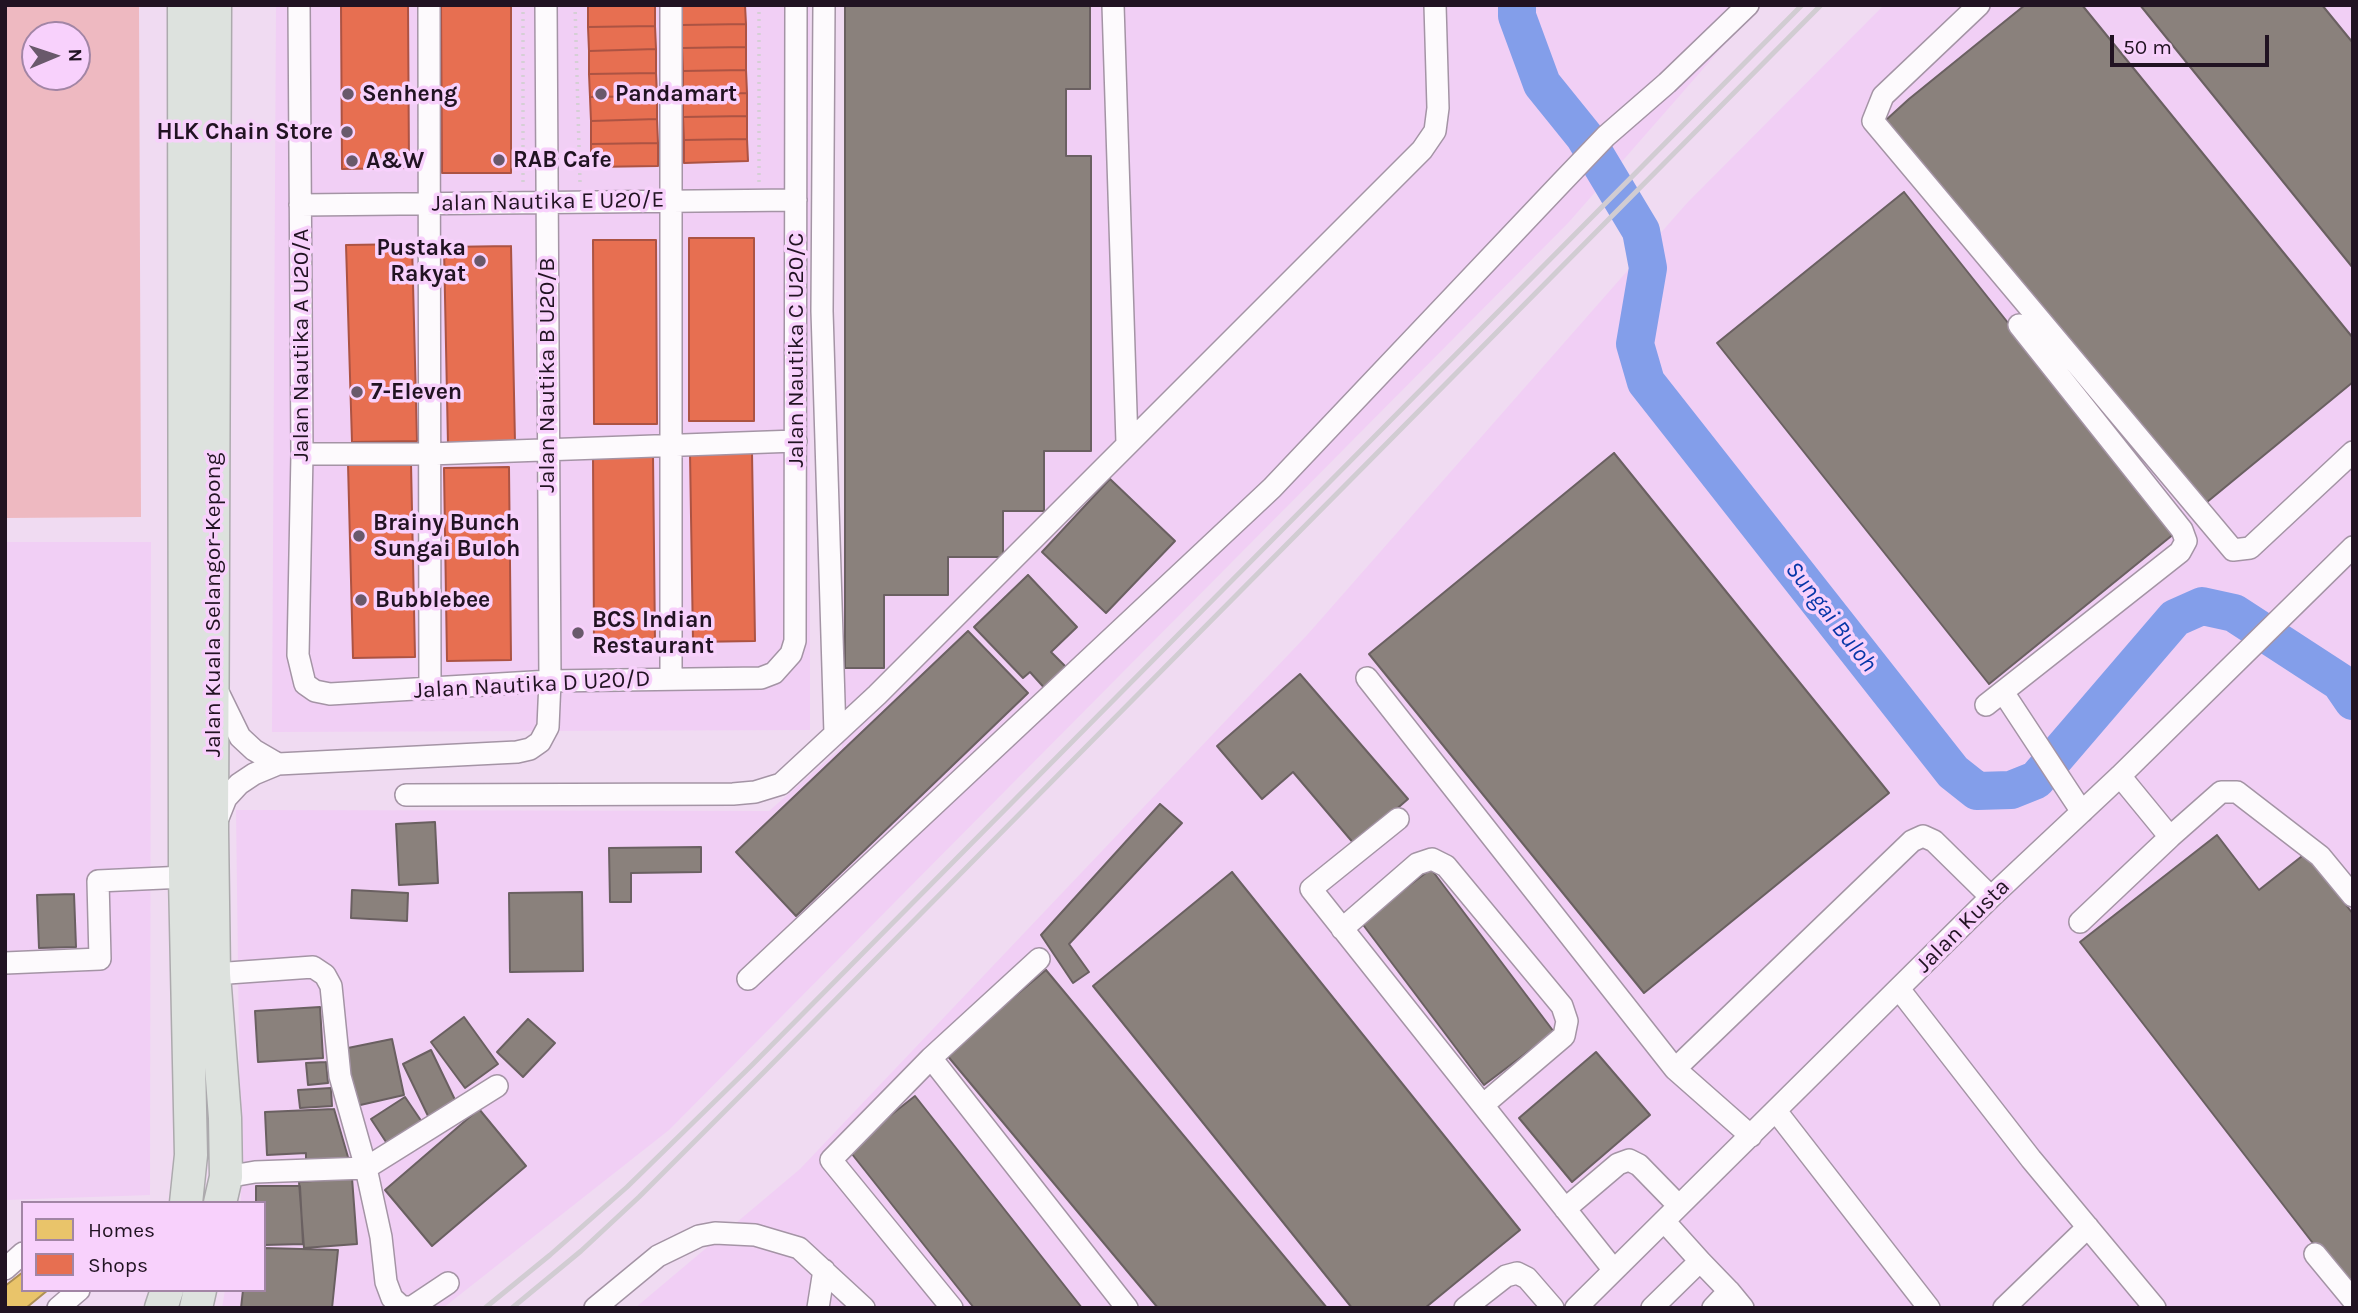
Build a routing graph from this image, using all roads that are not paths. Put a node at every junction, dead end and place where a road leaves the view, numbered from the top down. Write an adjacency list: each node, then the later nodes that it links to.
1 (184, 5): 44 (highway, Jalan Kuala Selangor-Kepong)
2 (215, 5): 31 (highway, Jalan Kuala Selangor-Kepong)
3 (299, 5): 17 (street, Jalan Nautika A U20/A)
4 (429, 5): 16 (street)
5 (546, 5): 15 (street, Jalan Nautika B U20/B)
6 (671, 5): 14 (street)
7 (796, 5): 13 (street, Jalan Nautika C U20/C)
8 (824, 5): 36 (street)
9 (1114, 5): 20 (street)
10 (1435, 5): 20 (street)
11 (1748, 5): 52 (street)
12 (1979, 5): 23 (street)
13 (796, 200): 14 (street, Jalan Nautika E U20/E); 19 (street, Jalan Nautika C U20/C)
14 (671, 201): 15 (street, Jalan Nautika E U20/E); 21 (street)
15 (547, 202): 16 (street, Jalan Nautika E U20/E); 22 (street, Jalan Nautika B U20/B)
16 (429, 204): 17 (street, Jalan Nautika E U20/E); 25 (street)
17 (300, 205): 24 (street, Jalan Nautika A U20/A)
18 (2019, 325): 34 (street)
19 (796, 442): 21 (street); 27 (street, Jalan Nautika C U20/C)
20 (1127, 443): 36 (street)
21 (671, 445): 22 (street); 29 (street)
22 (547, 449): 25 (street); 30 (street, Jalan Nautika B U20/B)
23 (2353, 452)
24 (302, 454): 25 (street); 32 (street, Jalan Nautika A U20/A)
25 (429, 454): 33 (street)
26 (2347, 553): 38 (street, Jalan Kusta)
27 (761, 678): 29 (street, Jalan Nautika D U20/D)
28 (1367, 678): 55 (street)
29 (671, 679): 30 (street, Jalan Nautika D U20/D)
30 (550, 681): 33 (street, Jalan Nautika D U20/D); 37 (street, Jalan Nautika B U20/B)
31 (213, 682): 37 (street); 42 (highway, Jalan Kuala Selangor-Kepong)
32 (305, 684): 33 (street, Jalan Nautika D U20/D)
33 (430, 689)
34 (2003, 692): 35 (street); 40 (street)
35 (1986, 705)
36 (835, 734): 39 (street)
37 (278, 764): 42 (street)
38 (2120, 776): 40 (street, Jalan Kusta); 43 (street)
39 (406, 795)
40 (2082, 812): 45 (street, Jalan Kusta)
41 (1398, 819): 48 (street)
42 (212, 830): 51 (highway, Jalan Kuala Selangor-Kepong)
43 (2170, 837): 46 (street); 47 (street)
44 (185, 877): 50 (street); 62 (highway, Jalan Kuala Selangor-Kepong)
45 (1991, 897): 53 (street, Jalan Kusta); 55 (street)
46 (2353, 897)
47 (2080, 922)
48 (1342, 929): 57 (street); 57 (street)
49 (1039, 959): 54 (street)
50 (5, 963)
51 (214, 974): 60 (street); 61 (highway, Jalan Kuala Selangor-Kepong)
52 (748, 979)
53 (1899, 989): 58 (street, Jalan Kusta); 65 (street)
54 (931, 1058): 82 (street); 83 (street)
55 (1675, 1069): 59 (street)
56 (497, 1087): 60 (street)
57 (1483, 1105): 63 (street)
58 (1776, 1111): 59 (street, Jalan Kusta); 88 (street)
59 (1751, 1136): 64 (street, Jalan Kusta)
60 (366, 1168): 61 (street); 72 (street)
61 (224, 1194)
62 (186, 1201)
63 (1565, 1209): 64 (street); 70 (street)
64 (1671, 1213): 68 (street); 70 (street, Jalan Kusta)
65 (2088, 1227): 89 (street); 90 (street)
66 (2315, 1254): 75 (street)
67 (21, 1255): 69 (street)
68 (1700, 1261): 74 (street); 86 (street)
69 (5, 1269)
70 (1613, 1269): 76 (street, Jalan Kusta)
71 (824, 1270): 78 (street); 79 (street); 80 (street); 81 (street)
72 (448, 1283)
73 (77, 1292): 77 (street)
74 (1736, 1299): 87 (street)
75 (2353, 1300)
76 (1578, 1307)
77 (58, 1308)
78 (595, 1308)
79 (818, 1308)
80 (845, 1308)
81 (864, 1308)
82 (952, 1308)
83 (1127, 1308)
84 (1465, 1308): 85 (street)
85 (1553, 1308)
86 (1652, 1308)
87 (1713, 1308)
88 (1929, 1308)
89 (2004, 1308)
90 (2155, 1308)

